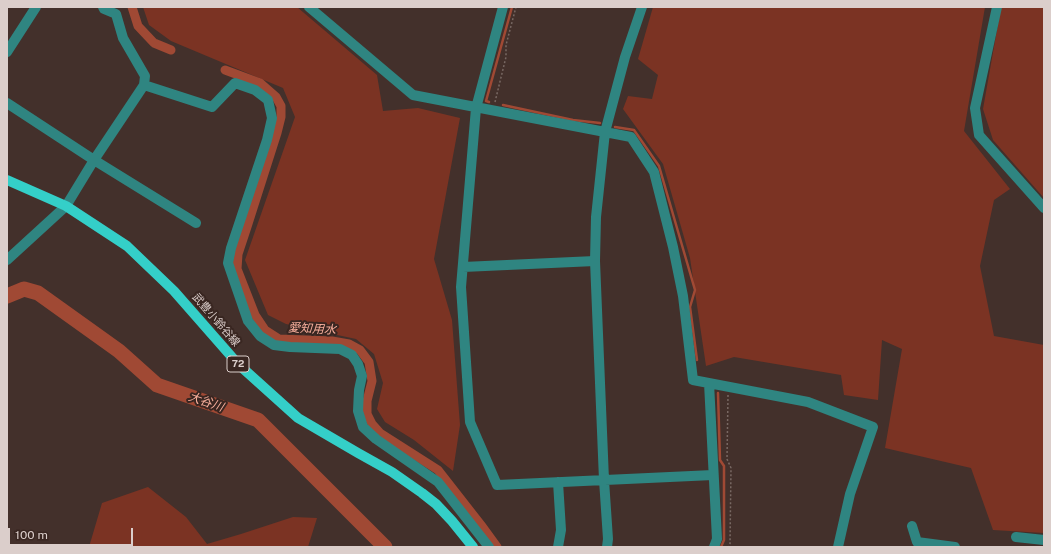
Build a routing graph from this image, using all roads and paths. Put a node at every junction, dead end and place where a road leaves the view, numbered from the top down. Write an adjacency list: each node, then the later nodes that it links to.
1 (36, 7): 8 (street)
2 (103, 7): 9 (street)
3 (309, 7): 11 (street)
4 (503, 7): 11 (street)
5 (516, 7): 12 (path)
6 (642, 7): 13 (street)
7 (997, 7): 17 (street)
8 (7, 52)
9 (144, 85): 14 (street); 31 (street)
10 (7, 103): 14 (street)
11 (476, 108): 12 (street); 21 (street)
12 (493, 111): 13 (street)
13 (605, 132): 20 (street); 22 (street)
14 (94, 160): 16 (street); 18 (street)
15 (7, 180): 16 (main road, 武豊小鈴谷線 / 72)
16 (66, 206): 19 (street); 30 (main road, 武豊小鈴谷線 / 72)
17 (1044, 208)
18 (196, 223)
19 (7, 260)
20 (595, 261): 21 (street); 25 (street)
21 (463, 267): 26 (street)
22 (709, 383): 23 (street); 24 (street)
23 (729, 387): 35 (path); 36 (street)
24 (713, 475): 25 (street); 34 (street)
25 (604, 480): 26 (street); 33 (street)
26 (558, 482): 32 (street)
27 (912, 526): 37 (street)
28 (1016, 537): 29 (street)
29 (1044, 540)
30 (473, 547)
31 (489, 547)
32 (558, 547)
33 (607, 547)
34 (714, 547)
35 (729, 547)
36 (838, 547)
37 (955, 547)

